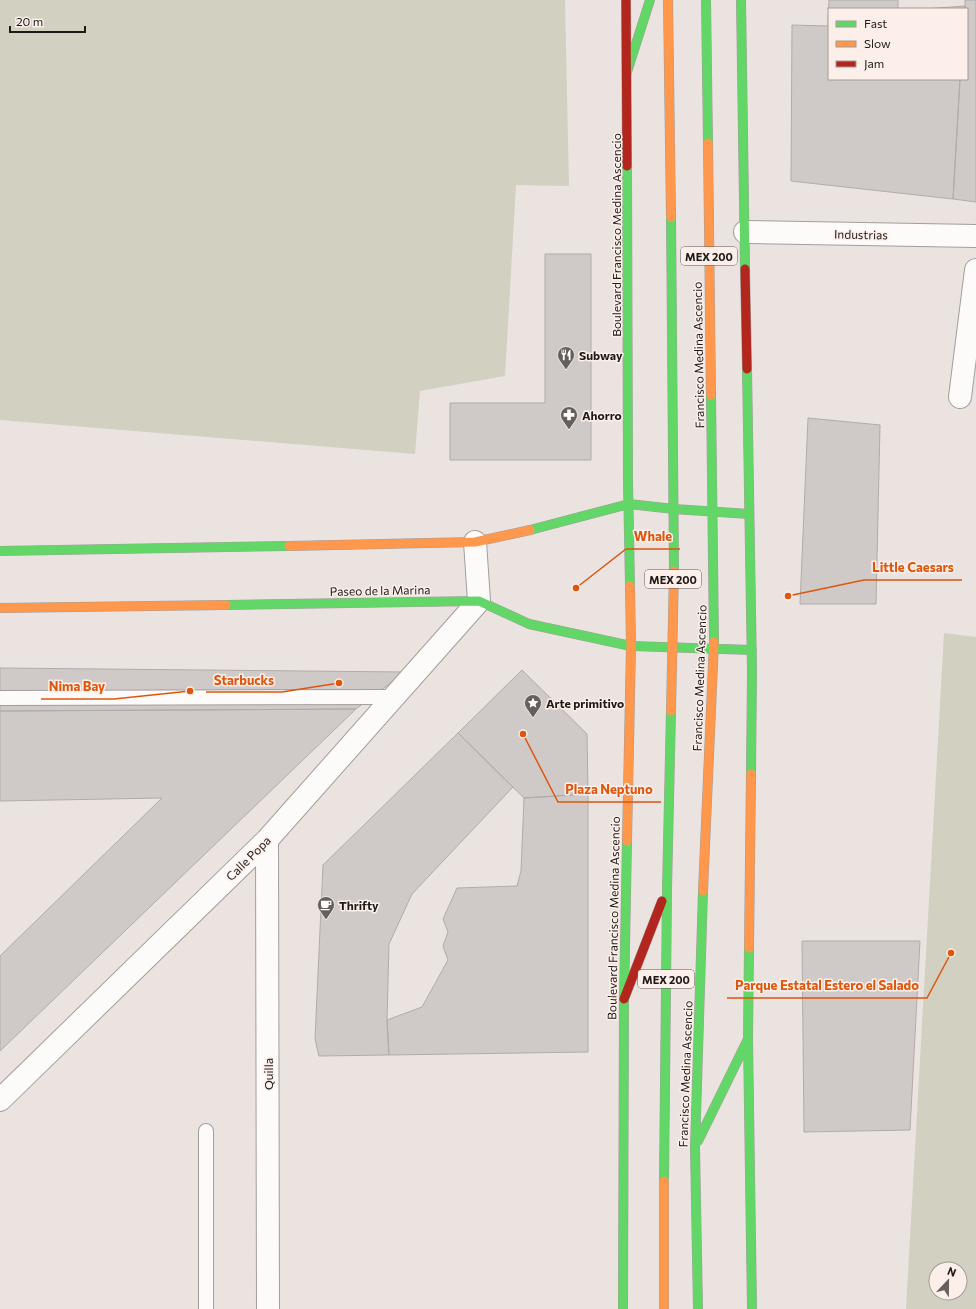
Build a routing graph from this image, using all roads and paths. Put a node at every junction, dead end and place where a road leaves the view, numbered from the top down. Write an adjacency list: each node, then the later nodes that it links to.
1 (626, 0): 6 (main road, Boulevard Francisco Medina Ascencio)
2 (650, 0): 6 (main road)
3 (668, 0): 12 (main road, Francisco Medina Ascencio / MEX 200)
4 (706, 0): 13 (main road, Francisco Medina Ascencio / MEX 200)
5 (741, 0): 7 (main road)
6 (627, 72): 11 (main road, Boulevard Francisco Medina Ascencio)
7 (745, 232): 8 (street, Industrias); 14 (main road)
8 (976, 236)
9 (976, 270): 10 (street)
10 (960, 397)
11 (629, 504): 12 (main road); 15 (main road); 19 (main road, Boulevard Francisco Medina Ascencio)
12 (674, 509): 13 (main road); 20 (main road, Francisco Medina Ascencio / MEX 200)
13 (712, 512): 14 (main road); 21 (main road, Francisco Medina Ascencio / MEX 200)
14 (749, 514): 22 (main road)
15 (475, 542): 16 (main road); 17 (street)
16 (0, 551)
17 (479, 601): 18 (main road, Paseo de la Marina); 19 (main road, Paseo de la Marina); 23 (street, Calle Popa)
18 (0, 608)
19 (631, 646): 20 (main road, Paseo de la Marina); 27 (main road, Boulevard Francisco Medina Ascencio)
20 (673, 648): 21 (main road, Paseo de la Marina); 26 (main road, Francisco Medina Ascencio / MEX 200)
21 (714, 650): 22 (main road, Paseo de la Marina); 31 (main road, Francisco Medina Ascencio / MEX 200)
22 (752, 650): 28 (main road)
23 (394, 697): 24 (lane); 25 (street, Calle Popa)
24 (0, 698)
25 (267, 840): 29 (street, Calle Popa); 34 (street, Quilla)
26 (667, 889): 27 (main road); 35 (main road, Francisco Medina Ascencio / MEX 200)
27 (624, 999): 32 (main road, Boulevard Francisco Medina Ascencio)
28 (748, 1039): 31 (main road); 37 (main road)
29 (0, 1100)
30 (206, 1131): 33 (lane)
31 (695, 1148): 36 (main road, Francisco Medina Ascencio / MEX 200)
32 (619, 1307)
33 (206, 1309)
34 (268, 1309)
35 (664, 1309)
36 (698, 1309)
37 (752, 1309)

